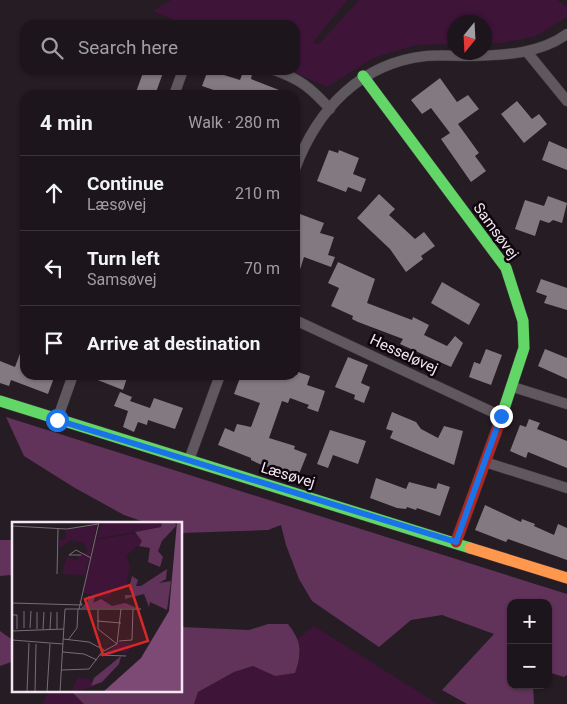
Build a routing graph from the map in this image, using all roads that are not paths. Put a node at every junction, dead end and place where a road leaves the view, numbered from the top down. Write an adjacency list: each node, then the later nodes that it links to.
1 (567, 34): 2 (street)
2 (527, 52): 5 (street); 7 (street)
3 (181, 75): 6 (street)
4 (290, 75): 8 (street)
5 (363, 76): 8 (street); 13 (street, Samsøvej)
6 (176, 90)
7 (567, 101)
8 (330, 109): 9 (street)
9 (300, 156)
10 (300, 322): 16 (street, Hesseløvej)
11 (71, 380): 17 (street)
12 (218, 380): 18 (street)
13 (513, 386): 15 (street); 16 (street, Samsøvej)
14 (0, 401): 17 (street, Læsøvej)
15 (567, 404)
16 (501, 416): 19 (street, Samsøvej)
17 (57, 420): 18 (street, Læsøvej)
18 (189, 460): 21 (street, Læsøvej)
19 (485, 462): 20 (street); 21 (street, Samsøvej)
20 (567, 488)
21 (456, 542): 22 (street, Læsøvej)
22 (567, 578)

